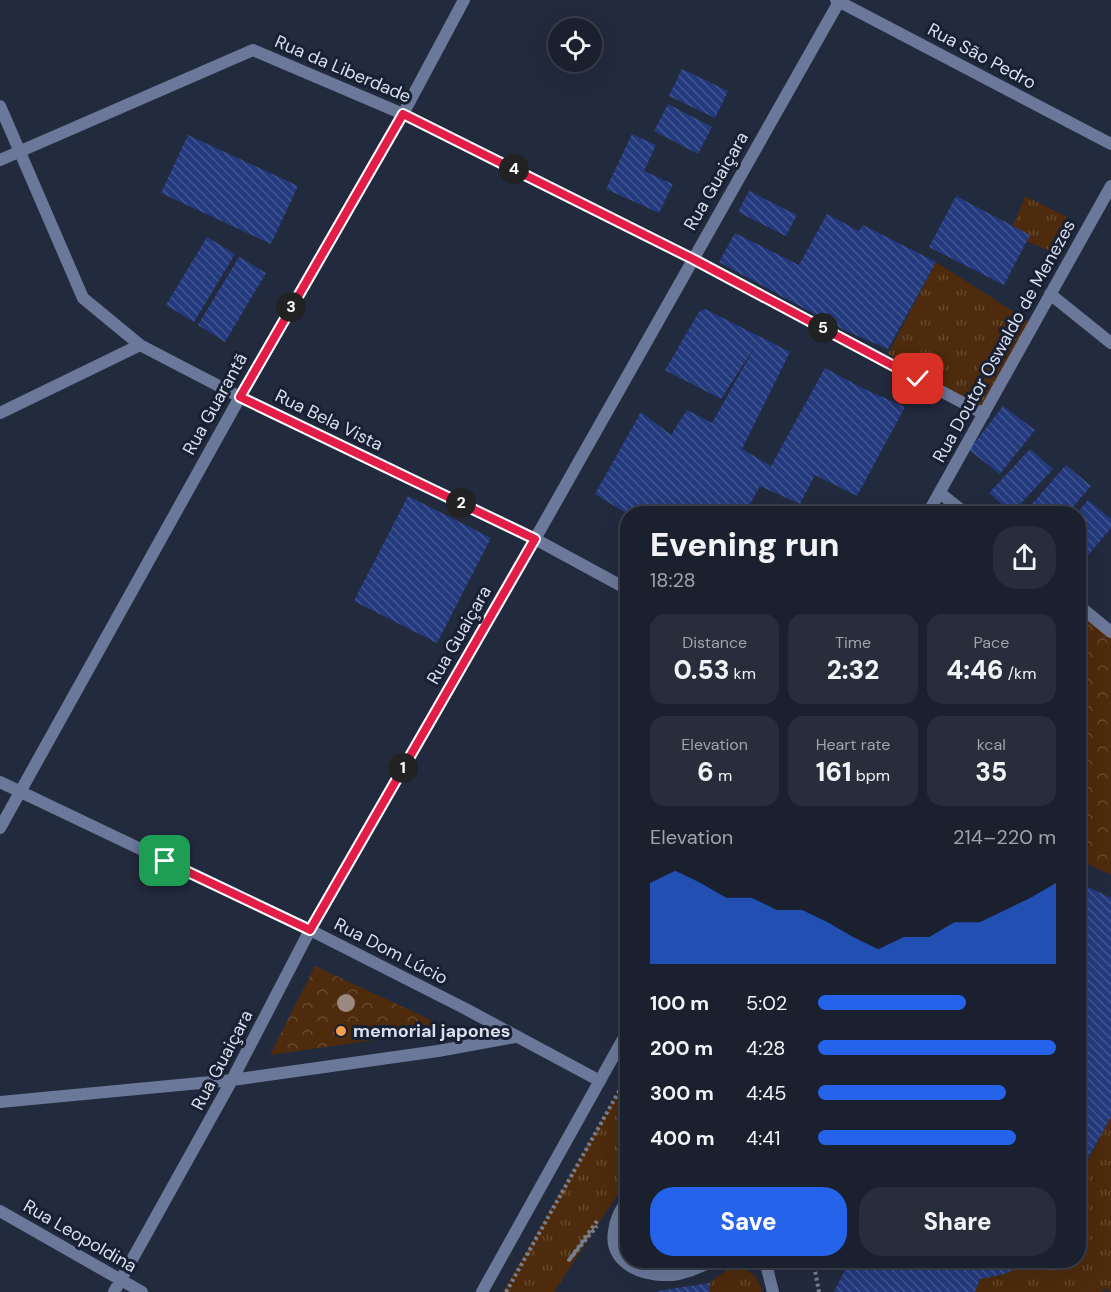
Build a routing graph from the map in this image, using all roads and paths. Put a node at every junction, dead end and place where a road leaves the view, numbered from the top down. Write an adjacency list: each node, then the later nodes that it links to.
1 (464, 0): 4 (street, Rua Guarantã)
2 (839, 0): 5 (street, Rua São Pedro); 9 (street, Rua Guaiçara)
3 (0, 106): 6 (street, Rua Bela Vista)
4 (403, 114): 6 (street, Rua da Liberdade); 9 (street, Rua da Liberdade); 13 (street, Rua Guarantã)
5 (1111, 144)
6 (20, 150): 7 (street, Rua da Liberdade); 12 (street, Rua Bela Vista)
7 (0, 160)
8 (1111, 186): 10 (street, Rua Doutor Oswaldo de Menezes)
9 (693, 259): 15 (street, Rua da Liberdade); 19 (street, Rua Guaiçara)
10 (1050, 294): 11 (street); 15 (street, Rua Doutor Oswaldo de Menezes)
11 (1111, 343)
12 (140, 345): 13 (street, Rua Bela Vista); 14 (street)
13 (240, 397): 19 (street, Rua Bela Vista); 24 (street, Rua Guarantã)
14 (0, 413)
15 (984, 414): 16 (street, Rua Doutor Oswaldo de Menezes)
16 (940, 493): 17 (street, Rua Doutor Oswaldo de Menezes); 18 (street)
17 (932, 506)
18 (956, 506)
19 (535, 539): 20 (street, Rua Bela Vista); 26 (street, Rua Guaiçara)
20 (620, 585)
21 (1086, 612): 22 (street)
22 (1111, 632)
23 (0, 782): 24 (street, Rua Dom Lúcio)
24 (20, 791): 25 (street, Rua Guarantã); 26 (street, Rua Dom Lúcio)
25 (0, 828)
26 (310, 930): 27 (street, Rua Dom Lúcio); 29 (street, Rua Guaiçara)
27 (515, 1037): 29 (street); 30 (street, Rua Dom Lúcio)
28 (620, 1044): 30 (street)
29 (232, 1080): 32 (street); 40 (street, Rua Guaiçara)
30 (600, 1080): 42 (street)
31 (620, 1089): 43 (path)
32 (0, 1102)
33 (0, 1211): 40 (street, Rua Leopoldina)
34 (620, 1215): 35 (street)
35 (620, 1257)
36 (633, 1268): 37 (street)
37 (693, 1268)
38 (767, 1268): 44 (street)
39 (814, 1268): 45 (path)
40 (118, 1287): 41 (street, Rua Leopoldina)
41 (142, 1292)
42 (482, 1292)
43 (506, 1292)
44 (773, 1292)
45 (819, 1292)

